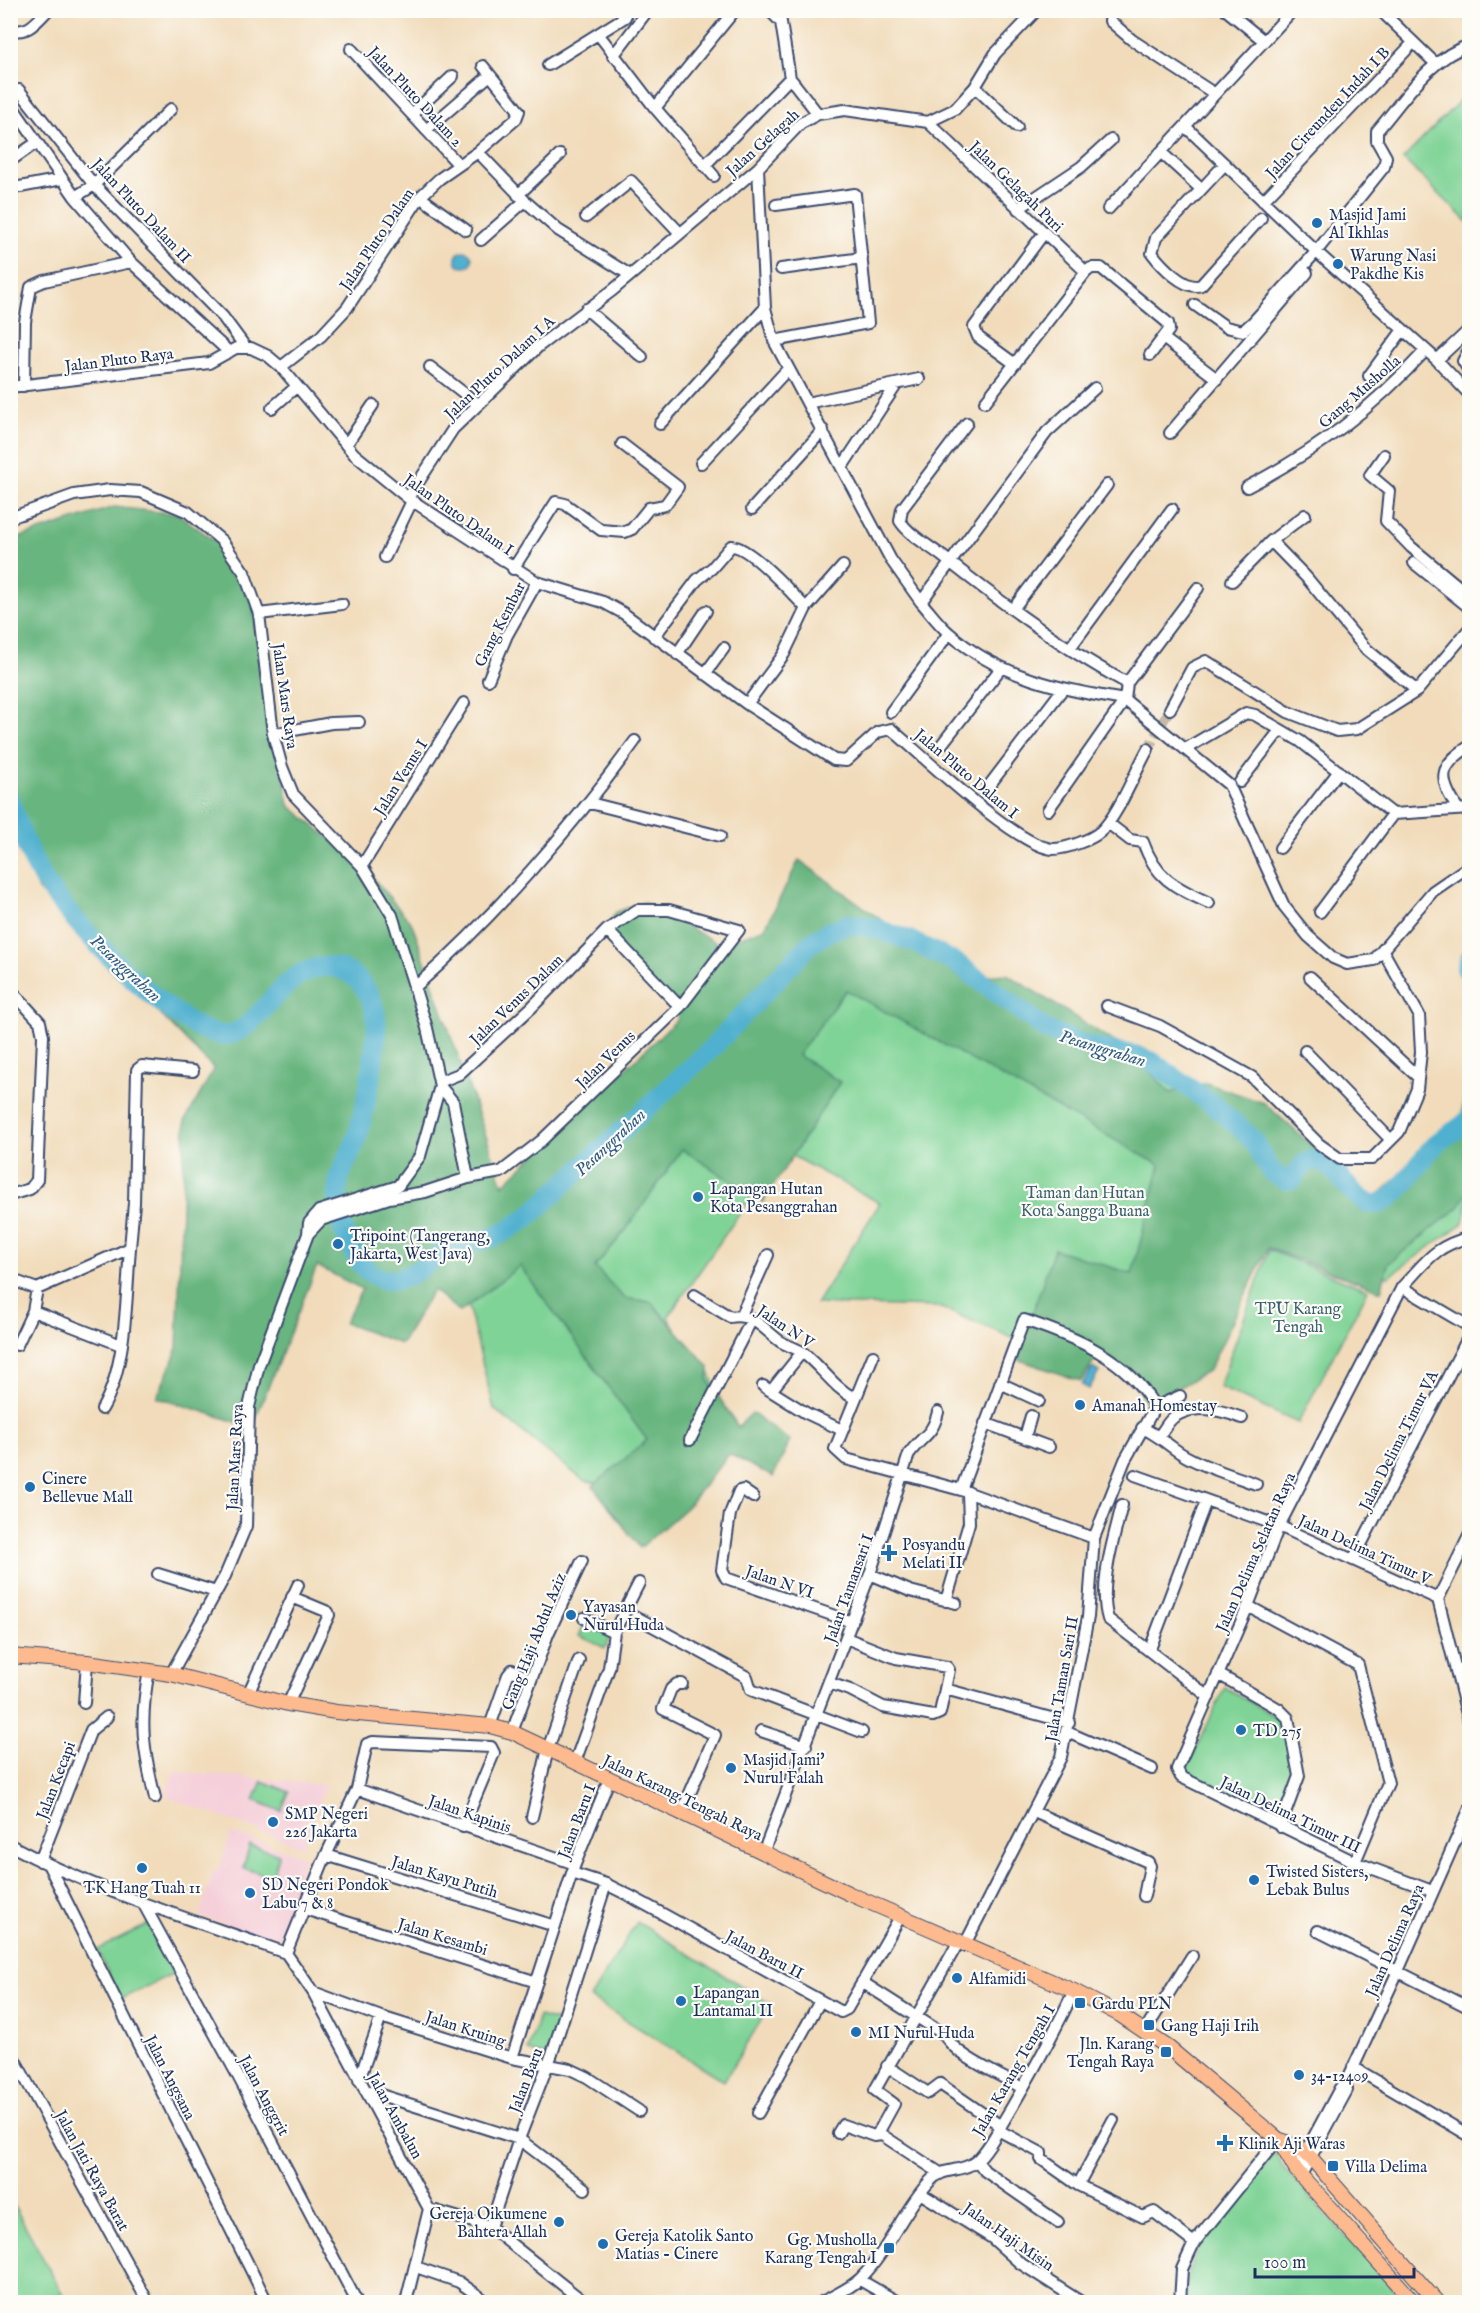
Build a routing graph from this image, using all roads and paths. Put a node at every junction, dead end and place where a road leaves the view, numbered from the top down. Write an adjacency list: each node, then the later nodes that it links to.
1 (48, 10): 12 (street)
2 (648, 10): 13 (street)
3 (735, 10): 28 (street)
4 (769, 10): 10 (street)
5 (1037, 10): 24 (street)
6 (1226, 10): 15 (street)
7 (1293, 10): 15 (street)
8 (1380, 10): 16 (street)
9 (622, 14): 13 (street); 14 (street)
10 (780, 16): 23 (street)
11 (1110, 21): 26 (street)
12 (10, 28)
13 (635, 28): 19 (street)
14 (599, 35): 19 (street); 21 (street)
15 (1264, 41): 26 (street)
16 (1413, 43): 20 (street); 54 (street, Jalan Cireundeu Indah I B)
17 (1470, 45): 20 (street)
18 (351, 49): 30 (street, Jalan Pluto Dalam 2)
19 (613, 56): 28 (street)
20 (1436, 64): 64 (street)
21 (548, 65)
22 (453, 76): 30 (street)
23 (790, 78): 31 (street); 44 (street)
24 (975, 87): 32 (street); 34 (street)
25 (19, 90): 48 (street, Jalan Pluto Dalam II)
26 (1215, 94): 33 (street)
27 (10, 103): 37 (street)
28 (655, 108): 44 (street)
29 (171, 110): 48 (street)
30 (412, 114): 35 (street, Jalan Pluto Dalam 2)
31 (818, 114): 32 (street, Jalan Gelagah); 45 (street, Jalan Gelagah)
32 (928, 122): 56 (street, Jalan Gelagah Puri)
33 (1185, 126): 43 (street); 57 (street)
34 (1017, 128)
35 (426, 130): 38 (street, Jalan Pluto Dalam); 42 (street, Jalan Pluto Dalam 2)
36 (1112, 140): 56 (street)
37 (36, 143): 41 (street); 47 (street)
38 (478, 152): 42 (street, Jalan Pluto Dalam); 53 (street)
39 (560, 155): 53 (street)
40 (1165, 156): 50 (street)
41 (10, 162)
42 (458, 164): 52 (street, Jalan Pluto Dalam)
43 (1225, 165): 50 (street); 54 (street)
44 (704, 166): 46 (street)
45 (758, 168): 61 (street, Jalan Gelagah); 71 (street)
46 (714, 176)
47 (62, 179): 49 (street); 51 (street)
48 (94, 185): 51 (street); 77 (street, Jalan Pluto Dalam II)
49 (10, 186)
50 (1201, 189): 59 (street)
51 (75, 197): 66 (street)
52 (420, 197): 60 (street); 85 (street, Jalan Pluto Dalam)
53 (522, 198): 63 (street); 69 (street)
54 (1263, 201): 64 (street)
55 (776, 205): 65 (street)
56 (1018, 209): 62 (street, Jalan Gelagah Puri)
57 (1108, 209)
58 (586, 217): 61 (street)
59 (1261, 218)
60 (466, 230)
61 (680, 233): 69 (street, Jalan Gelagah)
62 (1044, 233): 68 (street, Jalan Gelagah Puri); 84 (street)
63 (481, 240)
64 (1319, 254): 70 (street); 74 (street); 91 (street)
65 (862, 258): 67 (street); 76 (street)
66 (131, 262): 80 (street); 93 (street)
67 (781, 269)
68 (1086, 272): 75 (street); 84 (street)
69 (630, 275): 72 (street, Jalan Pluto Dalam I A)
70 (1195, 305)
71 (765, 308): 76 (street); 104 (street)
72 (586, 309): 82 (street); 100 (street, Jalan Pluto Dalam I A)
73 (1470, 329): 83 (street)
74 (1402, 331): 79 (street); 89 (street)
75 (1163, 338): 81 (street); 91 (street)
76 (774, 342): 87 (street)
77 (246, 348): 80 (street); 85 (street)
78 (1470, 348): 88 (street)
79 (1426, 350): 83 (street); 113 (street, Gang Musholla)
80 (229, 352): 93 (street, Jalan Pluto Raya)
81 (1150, 354)
82 (642, 357)
83 (1437, 360): 97 (street)
84 (1015, 364): 98 (street)
85 (281, 367): 95 (street, Jalan Pluto Dalam I)
86 (430, 368): 100 (street)
87 (787, 370): 99 (street); 110 (street)
88 (1470, 372)
89 (1369, 376)
90 (919, 379): 92 (street)
91 (1217, 379): 106 (street)
92 (897, 384): 99 (street); 111 (street)
93 (24, 386): 94 (street, Jalan Pluto Raya)
94 (10, 387)
95 (296, 387): 102 (street); 108 (street, Jalan Pluto Dalam I)
96 (1095, 388): 123 (street)
97 (1470, 395)
98 (986, 402)
99 (807, 403): 105 (street)
100 (478, 404): 114 (street, Jalan Pluto Dalam I A)
101 (373, 405): 108 (street)
102 (272, 408)
103 (968, 423): 123 (street)
104 (660, 424)
105 (823, 430): 111 (street); 115 (street)
106 (1170, 433)
107 (622, 444): 124 (street)
108 (346, 446): 114 (street, Jalan Pluto Dalam I)
109 (1384, 455): 128 (street)
110 (701, 463)
111 (842, 467): 129 (street)
112 (1107, 485): 133 (street)
113 (1247, 487)
114 (410, 499): 120 (street, Jalan Pluto Dalam I A); 124 (street, Jalan Pluto Dalam I)
115 (752, 509)
116 (1172, 509): 140 (street)
117 (1305, 515): 119 (street)
118 (10, 518): 135 (street, Jalan Mars Raya)
119 (1270, 541): 125 (street); 147 (street)
120 (385, 556)
121 (1414, 563): 132 (street)
122 (843, 566): 131 (street)
123 (947, 566): 129 (street); 133 (street)
124 (513, 569): 126 (street, Jalan Pluto Dalam I)
125 (1232, 580)
126 (537, 582): 138 (street, Jalan Pluto Dalam I); 144 (street, Gang Kembar)
127 (1198, 588): 145 (street)
128 (1470, 596)
129 (924, 598): 137 (street)
130 (342, 604): 135 (street)
131 (806, 608): 138 (street); 150 (street)
132 (1470, 608)
133 (1013, 609): 140 (street)
134 (706, 611): 141 (street)
135 (259, 614): 155 (street, Jalan Mars Raya)
136 (1470, 628): 147 (street)
137 (949, 633): 142 (street); 152 (street)
138 (654, 637): 141 (street, Jalan Pluto Dalam I)
139 (724, 648): 143 (street)
140 (1070, 648): 145 (street)
141 (677, 654): 143 (street, Jalan Pluto Dalam I)
142 (1001, 668): 146 (street); 157 (street)
143 (705, 674): 150 (street, Jalan Pluto Dalam I)
144 (488, 680)
145 (1127, 683): 148 (street)
146 (1062, 690): 148 (street); 163 (street)
147 (1417, 690): 151 (street)
148 (1125, 700): 159 (street); 166 (street)
149 (464, 703): 171 (street, Jalan Venus I)
150 (747, 704): 168 (street, Jalan Pluto Dalam I)
151 (1170, 709)
152 (891, 712)
153 (359, 722): 155 (street)
154 (1280, 730): 159 (street); 161 (street); 162 (street)
155 (273, 734): 171 (street, Jalan Mars Raya)
156 (635, 741): 164 (street)
157 (942, 744)
158 (1470, 746): 165 (street)
159 (1186, 748): 178 (street)
160 (1148, 749): 168 (street, Jalan Pluto Dalam I)
161 (1339, 771): 167 (street); 170 (street)
162 (1240, 782)
163 (988, 788)
164 (590, 803): 169 (street); 180 (street)
165 (1464, 809): 167 (street)
166 (1048, 810)
167 (1393, 814): 175 (street)
168 (1108, 823): 174 (street)
169 (720, 836)
170 (1280, 848)
171 (362, 866): 180 (street, Jalan Mars Raya)
172 (1467, 869): 173 (street); 178 (street)
173 (1470, 881)
174 (1209, 903)
175 (1320, 912)
176 (607, 930): 177 (street, Jalan Venus Dalam); 183 (street); 187 (street, Jalan Venus Dalam)
177 (740, 930): 183 (street, Jalan Venus)
178 (1383, 951): 186 (street)
179 (1311, 977): 186 (street)
180 (414, 988): 187 (street, Jalan Mars Raya)
181 (10, 989): 190 (street)
182 (1107, 1006): 188 (street)
183 (680, 1007): 189 (street, Jalan Venus)
184 (1305, 1051): 188 (street)
185 (193, 1071): 193 (street)
186 (1418, 1077): 188 (street)
187 (439, 1084): 189 (street, Jalan Mars Raya); 191 (street, Jalan Mars Raya)
188 (1391, 1140)
189 (468, 1178): 191 (street, Jalan Mars Raya)
190 (10, 1195)
191 (358, 1204): 241 (street, Jalan Mars Raya)
192 (1470, 1237): 196 (street, Jalan Delima Selatan Raya)
193 (130, 1248): 197 (street); 205 (street)
194 (768, 1255): 200 (street)
195 (10, 1279): 197 (street)
196 (1402, 1287): 202 (street); 231 (street, Jalan Delima Selatan Raya)
197 (37, 1289): 199 (street)
198 (694, 1295): 200 (street, Jalan N V)
199 (33, 1311): 204 (street); 205 (street)
200 (741, 1315): 201 (street, Jalan N V)
201 (752, 1319): 206 (street, Jalan N V); 222 (street)
202 (1470, 1327)
203 (1470, 1334): 235 (street, Jalan Delima Timur VA)
204 (17, 1345)
205 (121, 1345): 213 (street)
206 (801, 1352): 210 (street, Jalan N V); 219 (street)
207 (873, 1356): 210 (street)
208 (1000, 1383): 211 (street); 212 (street); 217 (street)
209 (1180, 1396): 212 (street)
210 (854, 1398): 219 (street)
211 (1040, 1401)
212 (1155, 1407): 218 (street, Jalan Taman Sari II)
213 (102, 1409)
214 (938, 1412): 224 (street, Jalan Tamansari I)
215 (1031, 1416): 221 (street)
216 (1242, 1418): 220 (street)
217 (985, 1423): 221 (street); 227 (street)
218 (1142, 1428): 220 (street); 233 (street, Jalan Taman Sari II)
219 (842, 1430): 224 (street)
220 (1159, 1436): 226 (street)
221 (1025, 1437): 223 (street)
222 (690, 1440)
223 (1048, 1447)
224 (904, 1472): 227 (street); 238 (street, Jalan Tamansari I)
225 (1135, 1475): 229 (street, Jalan Delima Timur V)
226 (1256, 1484)
227 (965, 1491): 233 (street); 238 (street)
228 (753, 1497): 247 (street, Jalan N VI)
229 (1206, 1501): 231 (street, Jalan Delima Timur V); 250 (street)
230 (1122, 1505): 250 (street)
231 (1279, 1526): 235 (street, Jalan Delima Timur V); 244 (street, Jalan Delima Selatan Raya)
232 (1470, 1534): 234 (street)
233 (1094, 1538): 269 (street, Jalan Taman Sari II)
234 (1465, 1556): 243 (street)
235 (1353, 1560): 243 (street, Jalan Delima Timur V)
236 (582, 1561): 257 (street, Gang Haji Abdul Aziz)
237 (158, 1574): 241 (street)
238 (870, 1574): 247 (street, Jalan Tamansari I)
239 (639, 1583): 248 (street)
240 (298, 1585): 242 (street)
241 (216, 1592): 254 (street, Jalan Mars Raya)
242 (292, 1597): 261 (street); 264 (street)
243 (1438, 1599): 268 (street)
244 (1248, 1606): 256 (street, Jalan Delima Selatan Raya); 290 (street)
245 (636, 1617): 265 (street)
246 (584, 1618): 248 (street)
247 (852, 1622): 249 (street, Jalan Tamansari I)
248 (614, 1632): 275 (street)
249 (846, 1638): 258 (street, Jalan Tamansari I); 260 (street)
250 (1150, 1649): 262 (street)
251 (10, 1656): 253 (main road, Jalan Karang Tengah Raya)
252 (579, 1660): 274 (street)
253 (87, 1662): 255 (main road, Jalan Karang Tengah Raya); 263 (street)
254 (174, 1668): 255 (main road, Jalan Karang Tengah Raya); 261 (main road, Jalan Karang Tengah Raya)
255 (149, 1671): 280 (street)
256 (1218, 1674): 262 (street, Jalan Delima Selatan Raya); 286 (street)
257 (531, 1680): 267 (street); 271 (street, Gang Haji Abdul Aziz)
258 (829, 1683): 260 (street); 265 (street, Jalan Tamansari I)
259 (682, 1684): 283 (street)
260 (945, 1689): 269 (street)
261 (248, 1694): 264 (main road, Jalan Karang Tengah Raya)
262 (1209, 1697): 277 (street, Jalan Delima Selatan Raya)
263 (84, 1703)
264 (288, 1704): 267 (main road, Jalan Karang Tengah Raya)
265 (818, 1713): 272 (street); 273 (street, Jalan Tamansari I)
266 (107, 1717): 291 (street, Jalan Kecapi)
267 (489, 1726): 271 (main road, Jalan Karang Tengah Raya)
268 (1470, 1726)
269 (1068, 1727): 276 (street); 282 (street, Jalan Taman Sari II)
270 (761, 1731): 273 (street)
271 (512, 1732): 274 (main road, Jalan Karang Tengah Raya)
272 (862, 1732)
273 (806, 1746): 288 (street, Jalan Tamansari I)
274 (548, 1749): 275 (main road, Jalan Karang Tengah Raya); 284 (street)
275 (575, 1762): 278 (main road, Jalan Karang Tengah Raya)
276 (1152, 1768)
277 (1177, 1769): 286 (street, Jalan Delima Timur III)
278 (609, 1780): 283 (main road, Jalan Karang Tengah Raya); 292 (street, Jalan Baru I)
279 (357, 1789): 285 (street, Jalan Kapinis); 285 (street); 289 (street)
280 (155, 1798)
281 (1470, 1808): 294 (street, Jalan Delima Raya)
282 (1034, 1812): 295 (street); 301 (street, Jalan Taman Sari II)
283 (681, 1814): 288 (main road, Jalan Karang Tengah Raya)
284 (532, 1818)
285 (462, 1827): 292 (street, Jalan Kapinis)
286 (1280, 1827): 290 (street, Jalan Delima Timur III)
287 (10, 1845): 291 (street)
288 (763, 1853): 298 (main road, Jalan Karang Tengah Raya)
289 (326, 1855): 297 (street); 299 (street, Jalan Kayu Putih)
290 (1355, 1862): 294 (street, Jalan Delima Timur III)
291 (44, 1863): 296 (street); 344 (street, Jalan Angsana)
292 (574, 1868): 293 (street, Jalan Baru II); 299 (street, Jalan Baru I)
293 (606, 1884): 309 (street, Jalan Baru II); 316 (street, Jalan Baru)
294 (1432, 1891): 304 (street, Jalan Delima Raya)
295 (1144, 1896)
296 (143, 1903): 302 (street); 345 (street, Jalan Anggrit)
297 (305, 1909): 302 (street); 305 (street, Jalan Kesambi)
298 (900, 1917): 301 (main road, Jalan Karang Tengah Raya); 306 (street, Jalan Baru II)
299 (555, 1926): 305 (street, Jalan Baru I)
300 (1318, 1931): 304 (street)
301 (961, 1944): 307 (main road, Jalan Karang Tengah Raya); 312 (street, Jalan Taman Sari II)
302 (286, 1953): 308 (street, Jalan Ambalun)
303 (1192, 1956): 313 (street)
304 (1398, 1971): 310 (street); 318 (street, Jalan Delima Raya)
305 (537, 1982): 315 (street, Jalan Baru I)
306 (862, 1982): 309 (street, Jalan Baru II); 312 (street)
307 (1074, 1991): 313 (main road, Jalan Karang Tengah Raya); 320 (street, Jalan Karang Tengah I)
308 (313, 1992): 311 (street, Jalan Kruing); 319 (street, Jalan Ambalun)
309 (820, 2001): 322 (street)
310 (1470, 2008)
311 (381, 2017): 315 (street, Jalan Kruing); 319 (street)
312 (916, 2018): 317 (street, Jalan Taman Sari II); 320 (street)
313 (1145, 2031): 329 (main road, Jalan Karang Tengah Raya)
314 (10, 2051): 343 (street, Jalan Jati Raya Barat)
315 (512, 2058): 316 (street, Jalan Kruing)
316 (548, 2064): 321 (street, Jalan Kruing); 328 (street, Jalan Baru)
317 (887, 2066): 324 (street); 326 (street, Jalan Taman Sari II)
318 (1349, 2076): 327 (street); 330 (street, Jalan Delima Raya)
319 (362, 2085): 328 (street); 337 (street, Jalan Ambalun)
320 (1023, 2088): 324 (street, Jalan Karang Tengah I)
321 (639, 2111)
322 (758, 2113)
323 (1113, 2120): 334 (street)
324 (1000, 2128): 331 (street, Jalan Karang Tengah I); 334 (street)
325 (838, 2133): 326 (street)
326 (877, 2135): 332 (street)
327 (1470, 2136)
328 (519, 2139): 335 (street); 339 (street, Jalan Baru)
329 (1278, 2139): 330 (main road, Jalan Karang Tengah Raya); 333 (main road, Jalan Karang Tengah Raya); 340 (street)
330 (1309, 2156): 333 (street, Jalan Delima Raya); 354 (main road, Jalan Karang Tengah Raya)
331 (976, 2161): 332 (street, Jalan Karang Tengah I); 338 (street)
332 (940, 2173): 336 (street, Jalan Karang Tengah I)
333 (1298, 2173): 353 (main road, Jalan Karang Tengah Raya)
334 (1078, 2185): 340 (street)
335 (585, 2189)
336 (920, 2193): 342 (street, Jalan Karang Tengah I); 351 (street, Jalan Haji Misin)
337 (429, 2209): 339 (street); 341 (street)
338 (1058, 2222)
339 (490, 2227): 348 (street)
340 (1194, 2243): 352 (street)
341 (416, 2267): 346 (street); 347 (street)
342 (860, 2280): 349 (street, Jalan Karang Tengah I); 350 (street)
343 (148, 2302)
344 (267, 2302)
345 (357, 2302)
346 (406, 2302)
347 (487, 2302)
348 (584, 2302)
349 (822, 2302)
350 (898, 2302)
351 (1081, 2302)
352 (1180, 2302)
353 (1414, 2302)
354 (1437, 2302)

